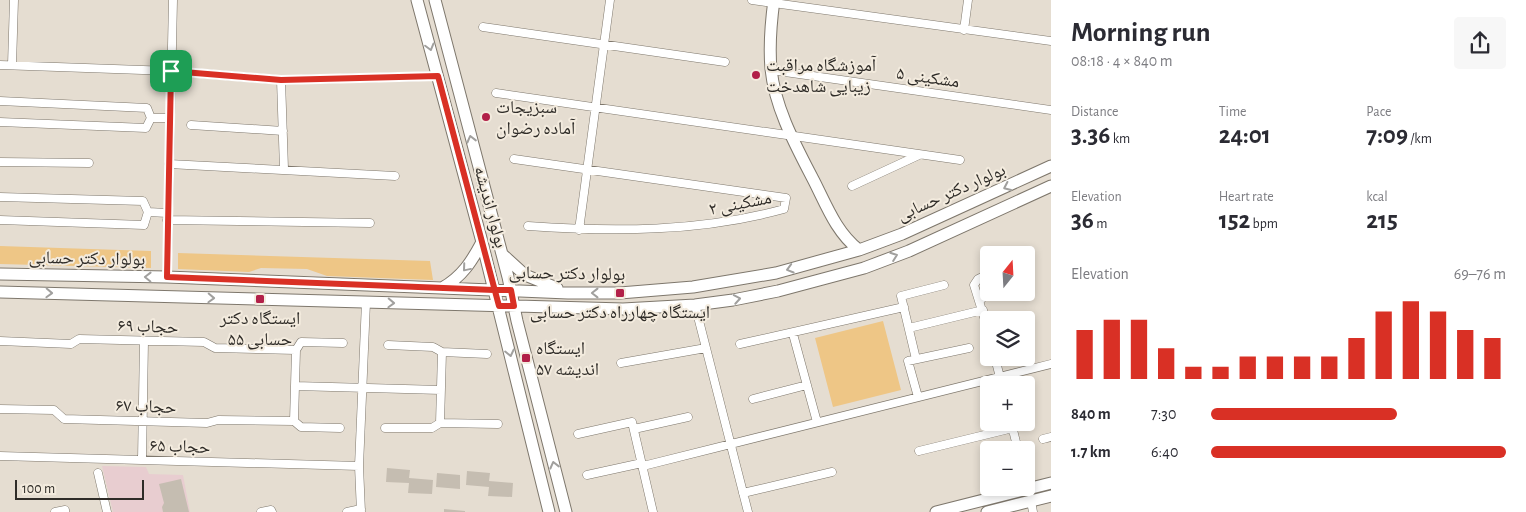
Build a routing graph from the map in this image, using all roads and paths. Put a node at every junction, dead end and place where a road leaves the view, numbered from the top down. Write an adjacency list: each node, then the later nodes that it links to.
1 (14, 0): 15 (street)
2 (173, 0): 17 (street)
3 (417, 0): 18 (main road, بولوار اندیشه, one-way to 18)
4 (435, 0): 52 (main road, بولوار اندیشه, one-way to 4)
5 (610, 0): 12 (street)
6 (752, 0): 8 (street)
7 (968, 0): 10 (street)
8 (773, 1): 10 (street); 16 (main road)
9 (483, 27): 12 (street)
10 (964, 30): 11 (street)
11 (1051, 42)
12 (604, 44): 13 (street); 22 (street)
13 (725, 62)
14 (0, 65): 15 (street)
15 (12, 66): 17 (street)
16 (771, 70): 23 (street, مشکینی ۵); 29 (main road)
17 (171, 71): 19 (street); 25 (street)
18 (438, 76): 19 (street); 50 (main road, بولوار اندیشه)
19 (281, 80): 28 (street)
20 (496, 93): 22 (street)
21 (0, 101): 24 (street)
22 (595, 108): 29 (street); 38 (street)
23 (1051, 110)
24 (150, 118): 25 (street); 26 (street)
25 (170, 118): 35 (street)
26 (0, 122)
27 (191, 126): 28 (street)
28 (283, 131): 37 (street)
29 (790, 135): 30 (street); 48 (main road)
30 (919, 155): 32 (street); 40 (street)
31 (514, 159): 38 (street)
32 (960, 160)
33 (0, 162): 34 (street)
34 (89, 163)
35 (169, 164): 37 (street); 44 (street)
36 (1051, 166): 51 (main road, بولوار دکتر حسابی, one-way to 51)
37 (284, 169): 39 (street)
38 (586, 171): 49 (street); 49 (street, مشکینی ۲)
39 (395, 176)
40 (852, 186)
41 (1051, 186): 65 (main road, بولوار دکتر حسابی, one-way to 41)
42 (0, 197): 43 (street)
43 (148, 212): 44 (street); 45 (street)
44 (167, 216): 46 (street); 55 (street)
45 (0, 220)
46 (370, 223)
47 (528, 226): 49 (street)
48 (836, 226): 51 (main road); 53 (main road)
49 (579, 230)
50 (482, 242): 58 (main road, one-way to 58); 59 (main road, بولوار اندیشه)
51 (859, 250): 53 (main road, بولوار دکتر حسابی)
52 (502, 254): 60 (main road, بولوار اندیشه); 62 (main road)
53 (837, 256): 62 (main road, بولوار دکتر حسابی, one-way to 62)
54 (0, 274): 55 (main road, بولوار دکتر حسابی, one-way to 54)
55 (167, 277): 58 (main road, بولوار دکتر حسابی)
56 (980, 278): 63 (street)
57 (944, 285): 68 (street)
58 (442, 288): 59 (main road, بولوار دکتر حسابی)
59 (494, 290): 60 (main road, بولوار دکتر حسابی); 66 (main road, بولوار اندیشه)
60 (511, 290): 62 (main road, بولوار دکتر حسابی); 67 (main road, بولوار اندیشه)
61 (0, 292): 64 (main road, بولوار دکتر حسابی, one-way to 64)
62 (568, 292)
63 (980, 301): 69 (street)
64 (366, 302): 66 (main road, بولوار دکتر حسابی, one-way to 66); 90 (street)
65 (695, 305): 67 (main road, بولوار دکتر حسابی); 77 (street)
66 (499, 306): 67 (main road, بولوار دکتر حسابی); 129 (main road, بولوار اندیشه, one-way to 129)
67 (514, 306): 130 (main road, بولوار اندیشه, one-way to 67)
68 (904, 307): 70 (street); 71 (street)
69 (983, 310): 70 (street)
70 (910, 328): 82 (street)
71 (792, 334): 75 (street); 88 (street)
72 (0, 341): 73 (street, حجاب ۶۹)
73 (144, 341): 79 (street, حجاب ۶۹); 96 (street)
74 (343, 344): 79 (street)
75 (740, 344)
76 (388, 345): 80 (street)
77 (706, 348): 83 (street); 106 (street)
78 (969, 348): 82 (street)
79 (296, 350): 89 (street)
80 (442, 352): 81 (street); 91 (street)
81 (487, 354)
82 (916, 359): 92 (street)
83 (621, 363)
84 (1051, 364): 86 (street)
85 (997, 366): 86 (street)
86 (1000, 376)
87 (980, 381): 92 (street)
88 (807, 385): 93 (street); 98 (street)
89 (295, 386): 90 (street); 97 (street)
90 (362, 387): 91 (street); 111 (street)
91 (441, 390): 99 (street)
92 (918, 397): 98 (street)
93 (753, 399)
94 (0, 409): 96 (street, حجاب ۶۷)
95 (688, 417): 101 (street)
96 (142, 421): 97 (street, حجاب ۶۷); 109 (street)
97 (294, 421): 102 (street, حجاب ۶۷)
98 (818, 422): 106 (street)
99 (440, 423): 100 (street); 103 (street)
100 (498, 424)
101 (633, 425): 105 (street); 110 (street)
102 (340, 428)
103 (385, 428)
104 (991, 431): 107 (street)
105 (578, 434)
106 (730, 444): 110 (street); 117 (street)
107 (919, 451)
108 (0, 456): 109 (street, حجاب ۶۵)
109 (142, 460): 111 (street, حجاب ۶۵)
110 (642, 464): 114 (street); 131 (street)
111 (359, 466): 121 (street)
112 (832, 472): 117 (street)
113 (98, 473): 126 (street)
114 (587, 475)
115 (1051, 483): 116 (main road)
116 (1035, 484)
117 (743, 494): 132 (street)
118 (996, 496): 122 (main road)
119 (1051, 496): 120 (main road)
120 (1032, 507): 134 (main road)
121 (361, 510): 128 (street)
122 (956, 510): 133 (main road)
123 (65, 511): 125 (street)
124 (271, 511): 127 (street)
125 (55, 512)
126 (107, 512)
127 (261, 512)
128 (347, 512)
129 (549, 512)
130 (566, 512)
131 (653, 512)
132 (748, 512)
133 (936, 512)
134 (987, 512)

